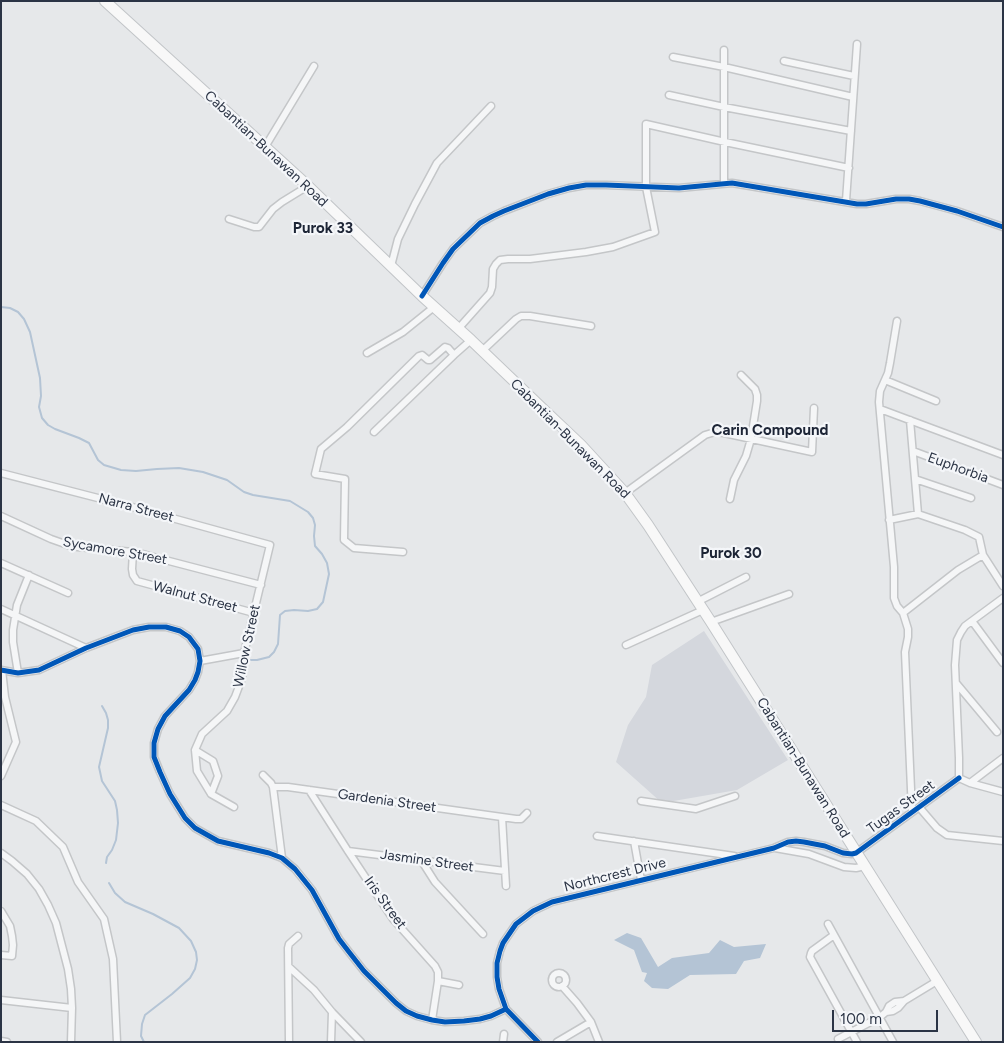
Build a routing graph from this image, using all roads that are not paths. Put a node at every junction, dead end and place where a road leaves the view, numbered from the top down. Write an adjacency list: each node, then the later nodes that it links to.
1 (104, 1): 15 (main road, Cabantian-Bunawan Road)
2 (857, 44): 8 (street)
3 (724, 50): 7 (street)
4 (673, 57): 7 (street)
5 (784, 61): 8 (street)
6 (314, 66): 15 (street)
7 (724, 67): 10 (street); 12 (street)
8 (854, 76): 10 (street)
9 (669, 95): 12 (street)
10 (853, 97): 13 (street)
11 (491, 106): 23 (street)
12 (724, 107): 13 (street); 14 (street)
13 (851, 131): 16 (street)
14 (724, 142): 16 (street); 17 (street); 19 (street)
15 (265, 147): 18 (main road, Cabantian-Bunawan Road)
16 (849, 168): 20 (street)
17 (724, 183): 19 (street); 20 (street)
18 (308, 186): 21 (street); 23 (main road, Cabantian-Bunawan Road)
19 (646, 187): 24 (street); 28 (street)
20 (846, 201): 22 (street)
21 (229, 219)
22 (1003, 227)
23 (391, 266): 24 (main road, Cabantian-Bunawan Road)
24 (422, 296): 25 (main road, Cabantian-Bunawan Road)
25 (434, 307): 28 (main road, Cabantian-Bunawan Road); 31 (street)
26 (897, 321): 34 (street)
27 (591, 326): 30 (street)
28 (458, 328): 29 (main road, Cabantian-Bunawan Road)
29 (471, 340): 30 (main road, Cabantian-Bunawan Road); 32 (street)
30 (482, 351): 46 (main road, Cabantian-Bunawan Road)
31 (367, 353)
32 (454, 354): 39 (street); 54 (street)
33 (741, 375): 40 (street)
34 (885, 380): 35 (street); 37 (street)
35 (936, 400)
36 (814, 408): 40 (street)
37 (880, 409): 38 (street); 51 (street)
38 (910, 420): 41 (street); 42 (street)
39 (374, 432)
40 (751, 439): 46 (street); 48 (street)
41 (913, 451): 44 (street); 45 (street, Euphorbia)
42 (1003, 455)
43 (1, 473): 52 (street, Narra Street)
44 (915, 479): 47 (street); 49 (street)
45 (1003, 484)
46 (625, 492): 64 (main road, Cabantian-Bunawan Road)
47 (970, 498)
48 (730, 499)
49 (918, 514): 51 (street); 55 (street)
50 (1, 516): 53 (street, Sycamore Street)
51 (889, 520): 67 (street)
52 (270, 545): 59 (street, Willow Street)
53 (133, 552): 59 (street, Sycamore Street); 66 (street, Walnut Street)
54 (403, 552)
55 (983, 556): 60 (street); 67 (street)
56 (1, 562): 57 (street)
57 (29, 575): 61 (street); 68 (street)
58 (746, 577): 64 (street)
59 (261, 585): 66 (street, Willow Street)
60 (1003, 586)
61 (68, 593)
62 (789, 594): 70 (street)
63 (1003, 598): 69 (street)
64 (700, 606): 70 (main road, Cabantian-Bunawan Road); 71 (street)
65 (1, 609): 68 (street)
66 (254, 613): 73 (street, Willow Street)
67 (903, 613): 95 (street)
68 (15, 615): 72 (street); 77 (street)
69 (972, 621): 75 (street); 78 (street)
70 (711, 622): 105 (main road, Cabantian-Bunawan Road)
71 (626, 644)
72 (86, 648): 74 (street); 77 (street)
73 (244, 652): 74 (street); 80 (street, Willow Street)
74 (200, 661): 107 (street)
75 (1003, 663)
76 (2, 670): 77 (street); 83 (street)
77 (18, 673)
78 (955, 682): 79 (street); 84 (street)
79 (997, 732)
80 (195, 750): 89 (street); 89 (street)
81 (1003, 758): 85 (street)
82 (263, 775): 86 (street)
83 (1, 776)
84 (959, 778): 85 (street); 94 (street, Tugas Street)
85 (970, 783): 88 (street)
86 (273, 787): 87 (street, Gardenia Street); 107 (street)
87 (309, 790): 97 (street, Gardenia Street); 103 (street, Iris Street)
88 (1003, 792)
89 (211, 794): 93 (street)
90 (735, 796): 91 (street)
91 (641, 801)
92 (1, 805): 138 (street)
93 (234, 807)
94 (919, 807): 95 (street, Tugas Street); 100 (street)
95 (912, 812): 105 (street, Tugas Street)
96 (527, 813): 97 (street, Gardenia Street)
97 (502, 817): 111 (street)
98 (597, 836): 99 (street)
99 (634, 841): 106 (street); 112 (street)
100 (1003, 841)
101 (774, 848): 102 (street, Northcrest Drive); 106 (street, Northcrest Drive); 108 (street, Northcrest Drive)
102 (829, 848): 105 (street, Northcrest Drive); 108 (street)
103 (348, 851): 109 (street, Jasmine Street); 122 (street, Iris Street)
104 (1, 853): 126 (street)
105 (856, 853): 110 (main road, Cabantian-Bunawan Road)
106 (739, 856): 112 (street, Northcrest Drive)
107 (282, 858): 130 (street)
108 (824, 859): 110 (street, Northcrest Drive)
109 (421, 860): 111 (street, Jasmine Street); 116 (street)
110 (865, 866): 121 (main road, Cabantian-Bunawan Road)
111 (505, 871): 113 (street)
112 (641, 880): 127 (street, Northcrest Drive)
113 (506, 886)
114 (1, 911): 119 (street)
115 (828, 924): 117 (street)
116 (483, 934)
117 (834, 935): 129 (street); 132 (street)
118 (298, 936): 120 (street)
119 (1, 955)
120 (289, 968): 128 (street); 139 (street)
121 (937, 981): 129 (street); 148 (main road, Cabantian-Bunawan Road)
122 (438, 982): 123 (street); 130 (street, Iris Street)
123 (458, 985)
124 (562, 986): 131 (street)
125 (1, 1000): 126 (street)
126 (72, 1008): 137 (street)
127 (506, 1009): 130 (street); 143 (street, Northcrest Drive)
128 (332, 1012): 140 (street); 141 (street)
129 (880, 1017): 132 (street); 147 (street)
130 (432, 1020)
131 (591, 1022): 144 (street); 145 (street)
132 (852, 1032): 134 (street); 146 (street)
133 (504, 1034): 142 (street)
134 (838, 1039)
135 (1, 1041): 136 (street)
136 (7, 1042)
137 (71, 1042)
138 (117, 1042)
139 (289, 1042)
140 (331, 1042)
141 (361, 1042)
142 (503, 1042)
143 (538, 1042)
144 (557, 1042)
145 (598, 1042)
146 (857, 1042)
147 (893, 1042)
148 (976, 1042)

